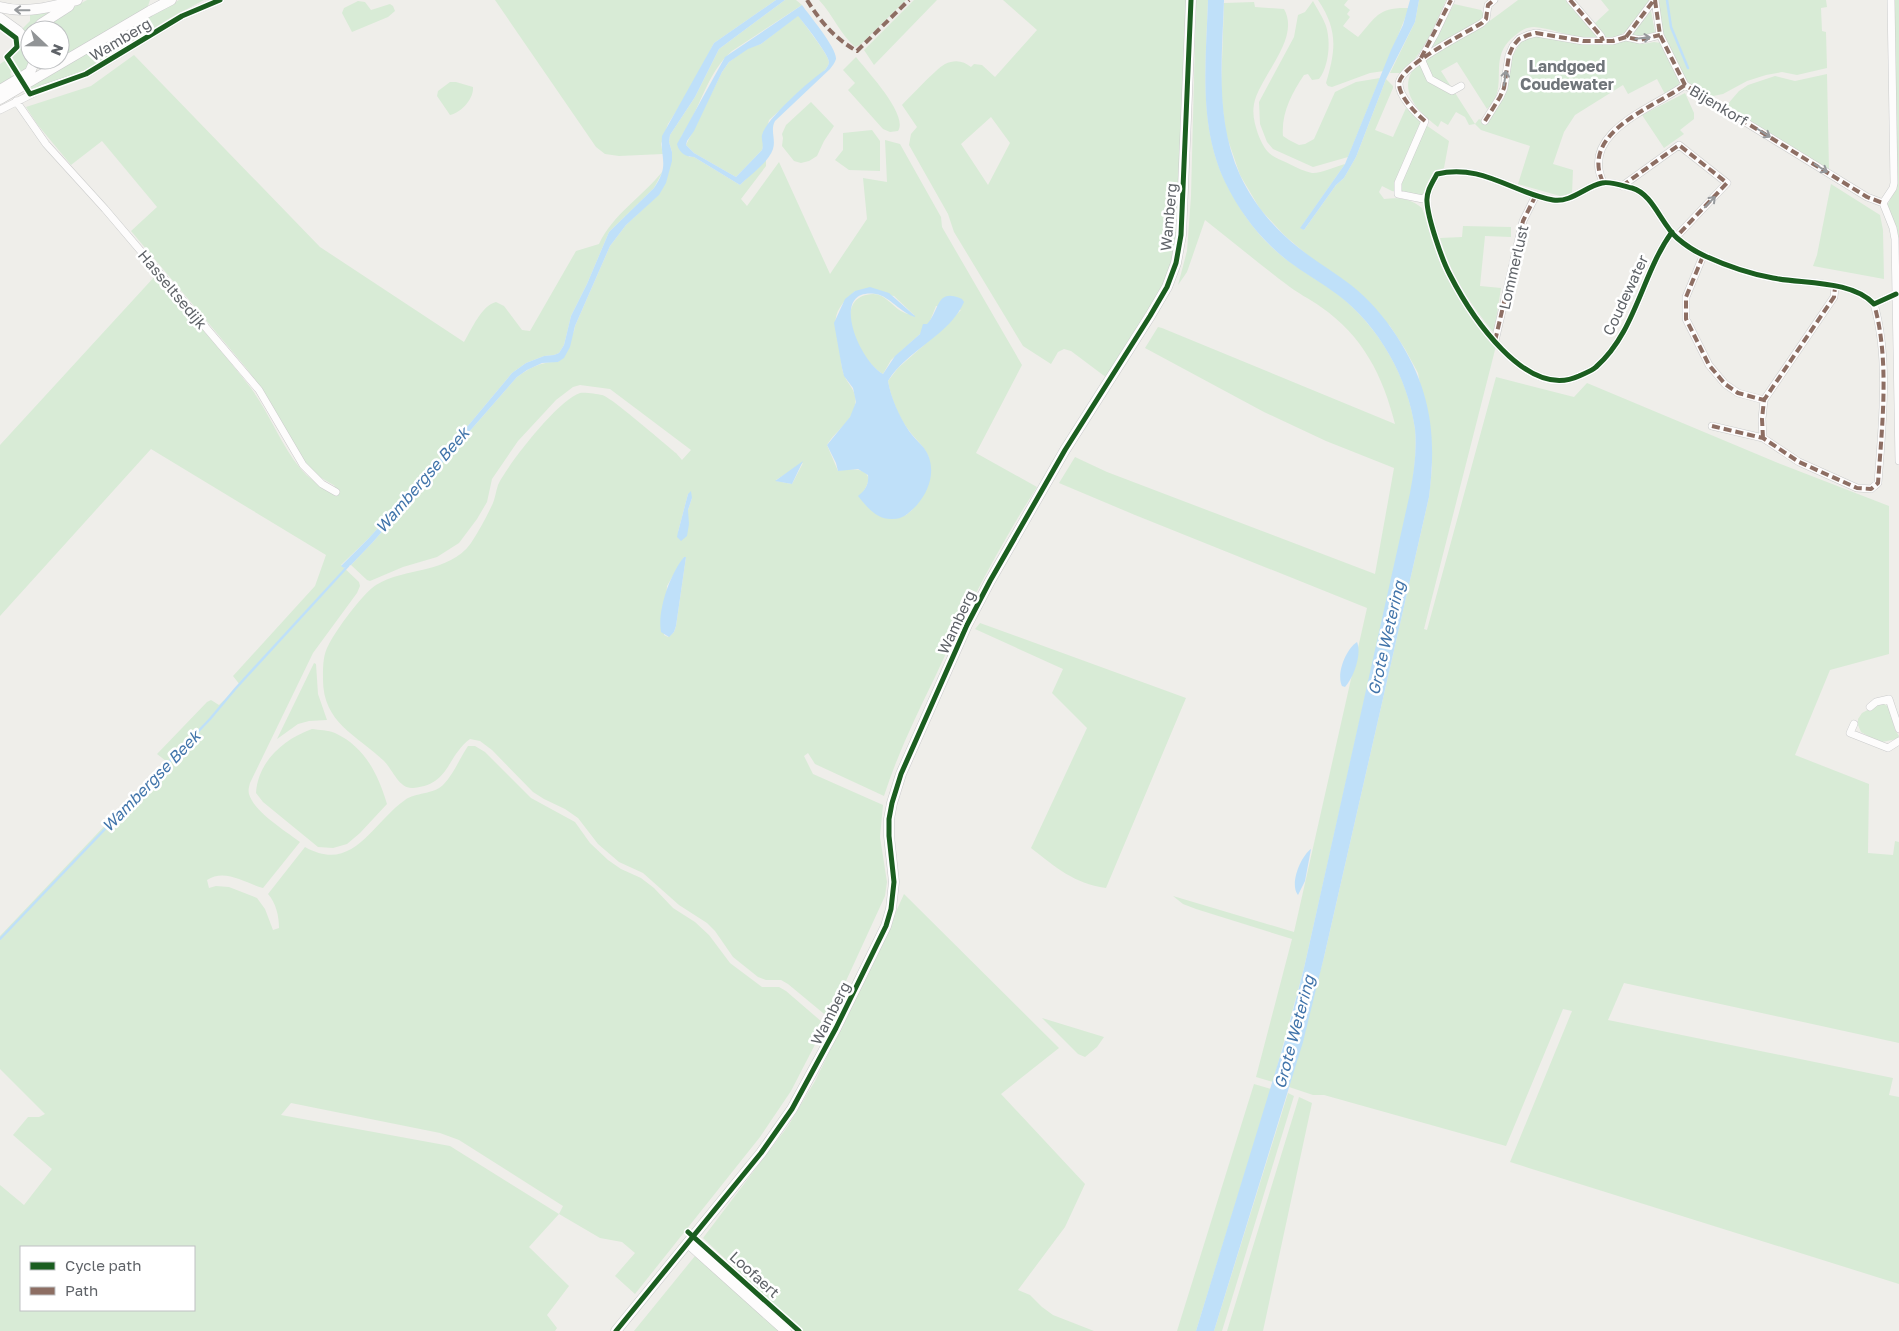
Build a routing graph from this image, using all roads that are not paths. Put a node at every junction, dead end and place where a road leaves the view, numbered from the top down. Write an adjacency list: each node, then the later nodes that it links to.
1 (78, 0): 11 (street, one-way to 11); 14 (street)
2 (155, 0): 12 (street)
3 (171, 0): 12 (street, Wamberg)
4 (220, 0): 27 (street, Wamberg)
5 (1191, 0): 50 (street, Wamberg)
6 (1451, 0): 20 (street)
7 (1494, 0): 20 (street)
8 (1570, 0): 18 (street)
9 (1654, 0): 16 (street, Bijenkorf); 17 (street)
10 (1891, 0): 34 (street)
11 (0, 7)
12 (150, 11): 19 (street, Wamberg)
13 (0, 18): 15 (street)
14 (47, 20)
15 (20, 33)
16 (1660, 35): 17 (street, one-way to 16); 23 (street, Bijenkorf)
17 (1626, 37): 18 (street)
18 (1603, 41): 29 (street, one-way to 18)
19 (70, 58)
20 (1420, 59): 24 (street); 32 (street)
21 (31, 70): 25 (street)
22 (49, 70): 26 (street)
23 (1685, 85): 30 (street); 34 (street, Bijenkorf, one-way to 34)
24 (1461, 86)
25 (0, 90)
26 (0, 99)
27 (16, 101): 28 (street); 45 (street, Hasseltsedijk)
28 (0, 110)
29 (1485, 121)
30 (1603, 182): 31 (street); 33 (street)
31 (1622, 186): 35 (street); 35 (street, Coudewater, one-way to 31)
32 (1428, 194): 33 (street); 40 (street, Coudewater)
33 (1536, 195): 40 (street, Lommerlust)
34 (1883, 203): 38 (street)
35 (1674, 234): 36 (street); 40 (street, Coudewater)
36 (1703, 256): 37 (street); 41 (street)
37 (1836, 287): 39 (street); 41 (street)
38 (1896, 294): 39 (street); 44 (street)
39 (1874, 304): 43 (street)
40 (1495, 341)
41 (1764, 400): 43 (street)
42 (1712, 426): 43 (street)
43 (1763, 438)
44 (1899, 461)
45 (336, 492)
46 (1870, 707): 48 (street)
47 (1854, 724): 49 (street)
48 (1899, 730)
49 (1899, 741)
50 (691, 1240): 51 (street); 52 (street, Loofaert)
51 (616, 1331)
52 (786, 1331)

